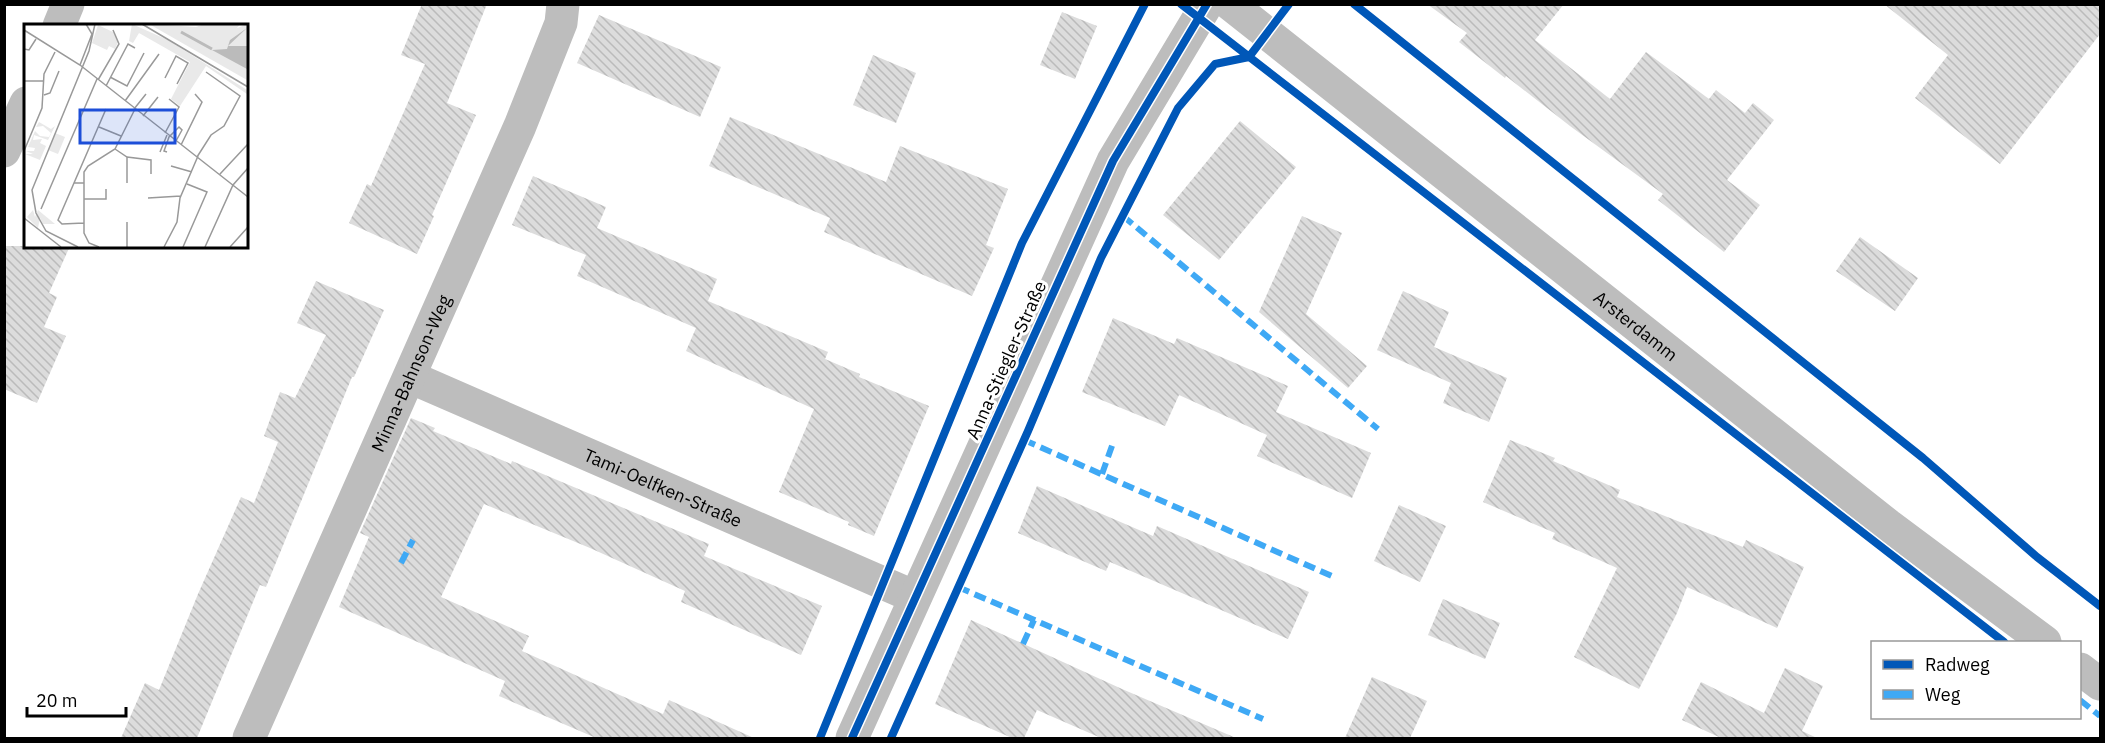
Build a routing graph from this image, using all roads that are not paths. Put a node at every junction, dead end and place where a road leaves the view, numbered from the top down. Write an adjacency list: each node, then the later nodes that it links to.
1 (68, 4): 5 (street)
2 (563, 4): 8 (street, Minna-Bahnson-Weg)
3 (1207, 4): 9 (street, Anna-Stiegler-Straße)
4 (1230, 4): 10 (street, Arsterdamm)
5 (60, 24)
6 (24, 107): 7 (street)
7 (4, 151)
8 (410, 377): 9 (street, Tami-Oelfken-Straße); 13 (street, Minna-Bahnson-Weg)
9 (915, 597): 14 (street, Anna-Stiegler-Straße)
10 (2044, 641)
11 (2081, 670): 12 (street)
12 (2100, 684)
13 (249, 738)
14 (852, 738)

